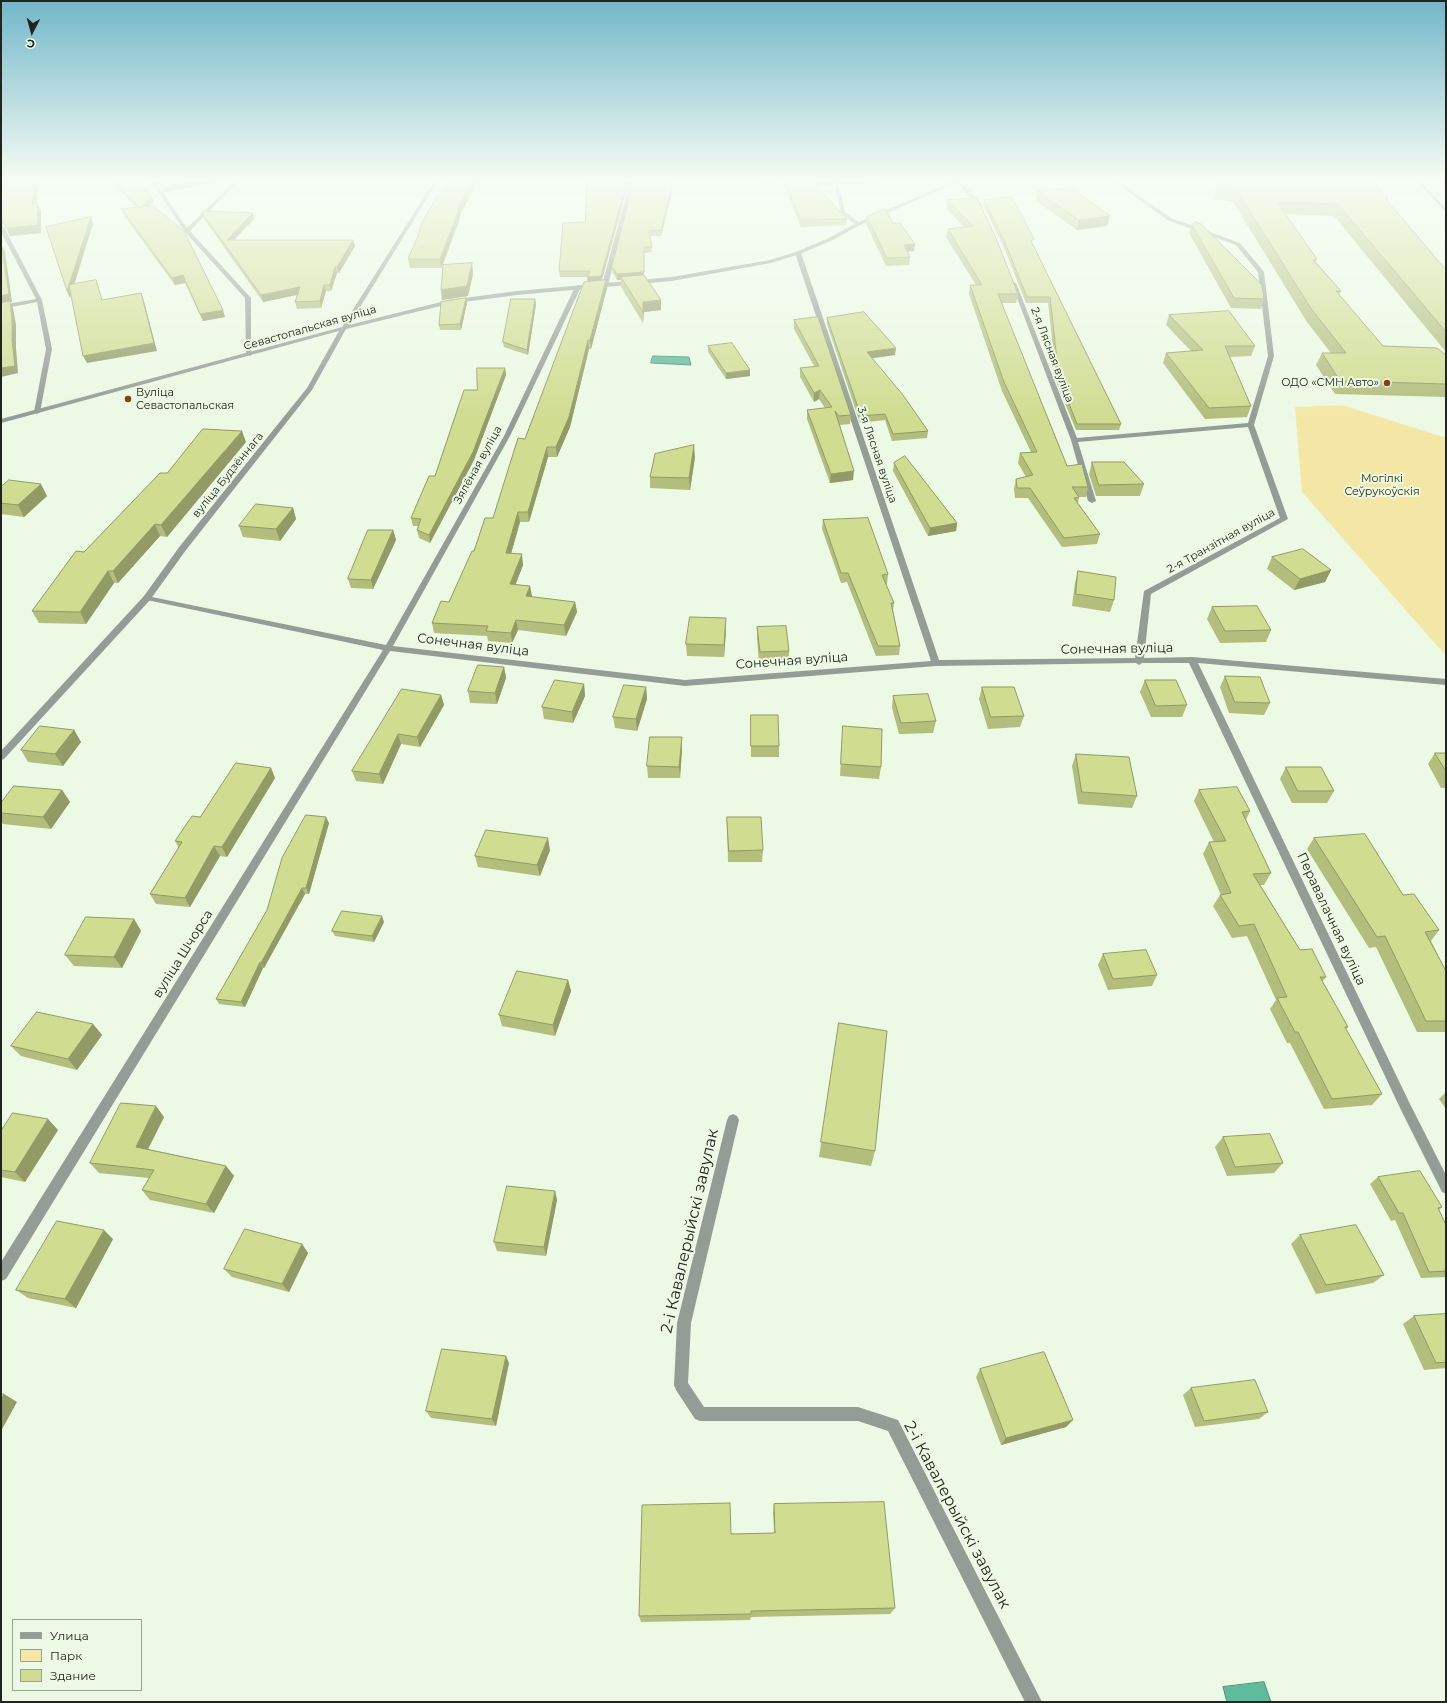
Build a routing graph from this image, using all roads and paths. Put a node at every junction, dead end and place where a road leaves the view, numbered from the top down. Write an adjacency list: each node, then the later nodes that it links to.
1 (18, 260): 11 (street)
2 (214, 260): 14 (street)
3 (386, 260): 13 (street, вуліца Будзённага)
4 (612, 260): 9 (street)
5 (773, 260): 9 (street, Севастопальская вуліца)
6 (801, 260): 26 (street, 3-я Лясная вуліца)
7 (1252, 260): 19 (street)
8 (1010, 276): 20 (street, 2-я Лясная вуліца)
9 (606, 285): 10 (street, Севастопальская вуліца)
10 (578, 287): 13 (street, Севастопальская вуліца); 23 (street, Зялёная вуліца)
11 (39, 300): 12 (street); 15 (street)
12 (1, 307)
13 (344, 328): 14 (street, Севастопальская вуліца); 22 (street, вуліца Будзённага)
14 (249, 355): 15 (street, Севастопальская вуліца)
15 (37, 412): 16 (street, Севастопальская вуліца)
16 (14, 418): 17 (street, Севастопальская вуліца); 18 (street, Севастопальская вуліца)
17 (1, 420)
18 (1, 425)
19 (1251, 425): 20 (street); 25 (street, 2-я Транзітная вуліца)
20 (1074, 440): 21 (street, 2-я Лясная вуліца)
21 (1092, 501)
22 (147, 598): 23 (street, Сонечная вуліца); 28 (street, вуліца Будзённага)
23 (388, 648): 26 (street, Сонечная вуліца); 31 (street, вуліца Шчорса)
24 (1192, 660): 25 (street, Сонечная вуліца); 27 (street, Сонечная вуліца); 30 (street, Перавалачная вуліца)
25 (1139, 662): 26 (street, Сонечная вуліца)
26 (936, 663)
27 (1446, 682)
28 (1, 757)
29 (733, 1120): 32 (street, 2-і Кавалерыйскі завулак)
30 (1446, 1188)
31 (1, 1274)
32 (1034, 1702)

